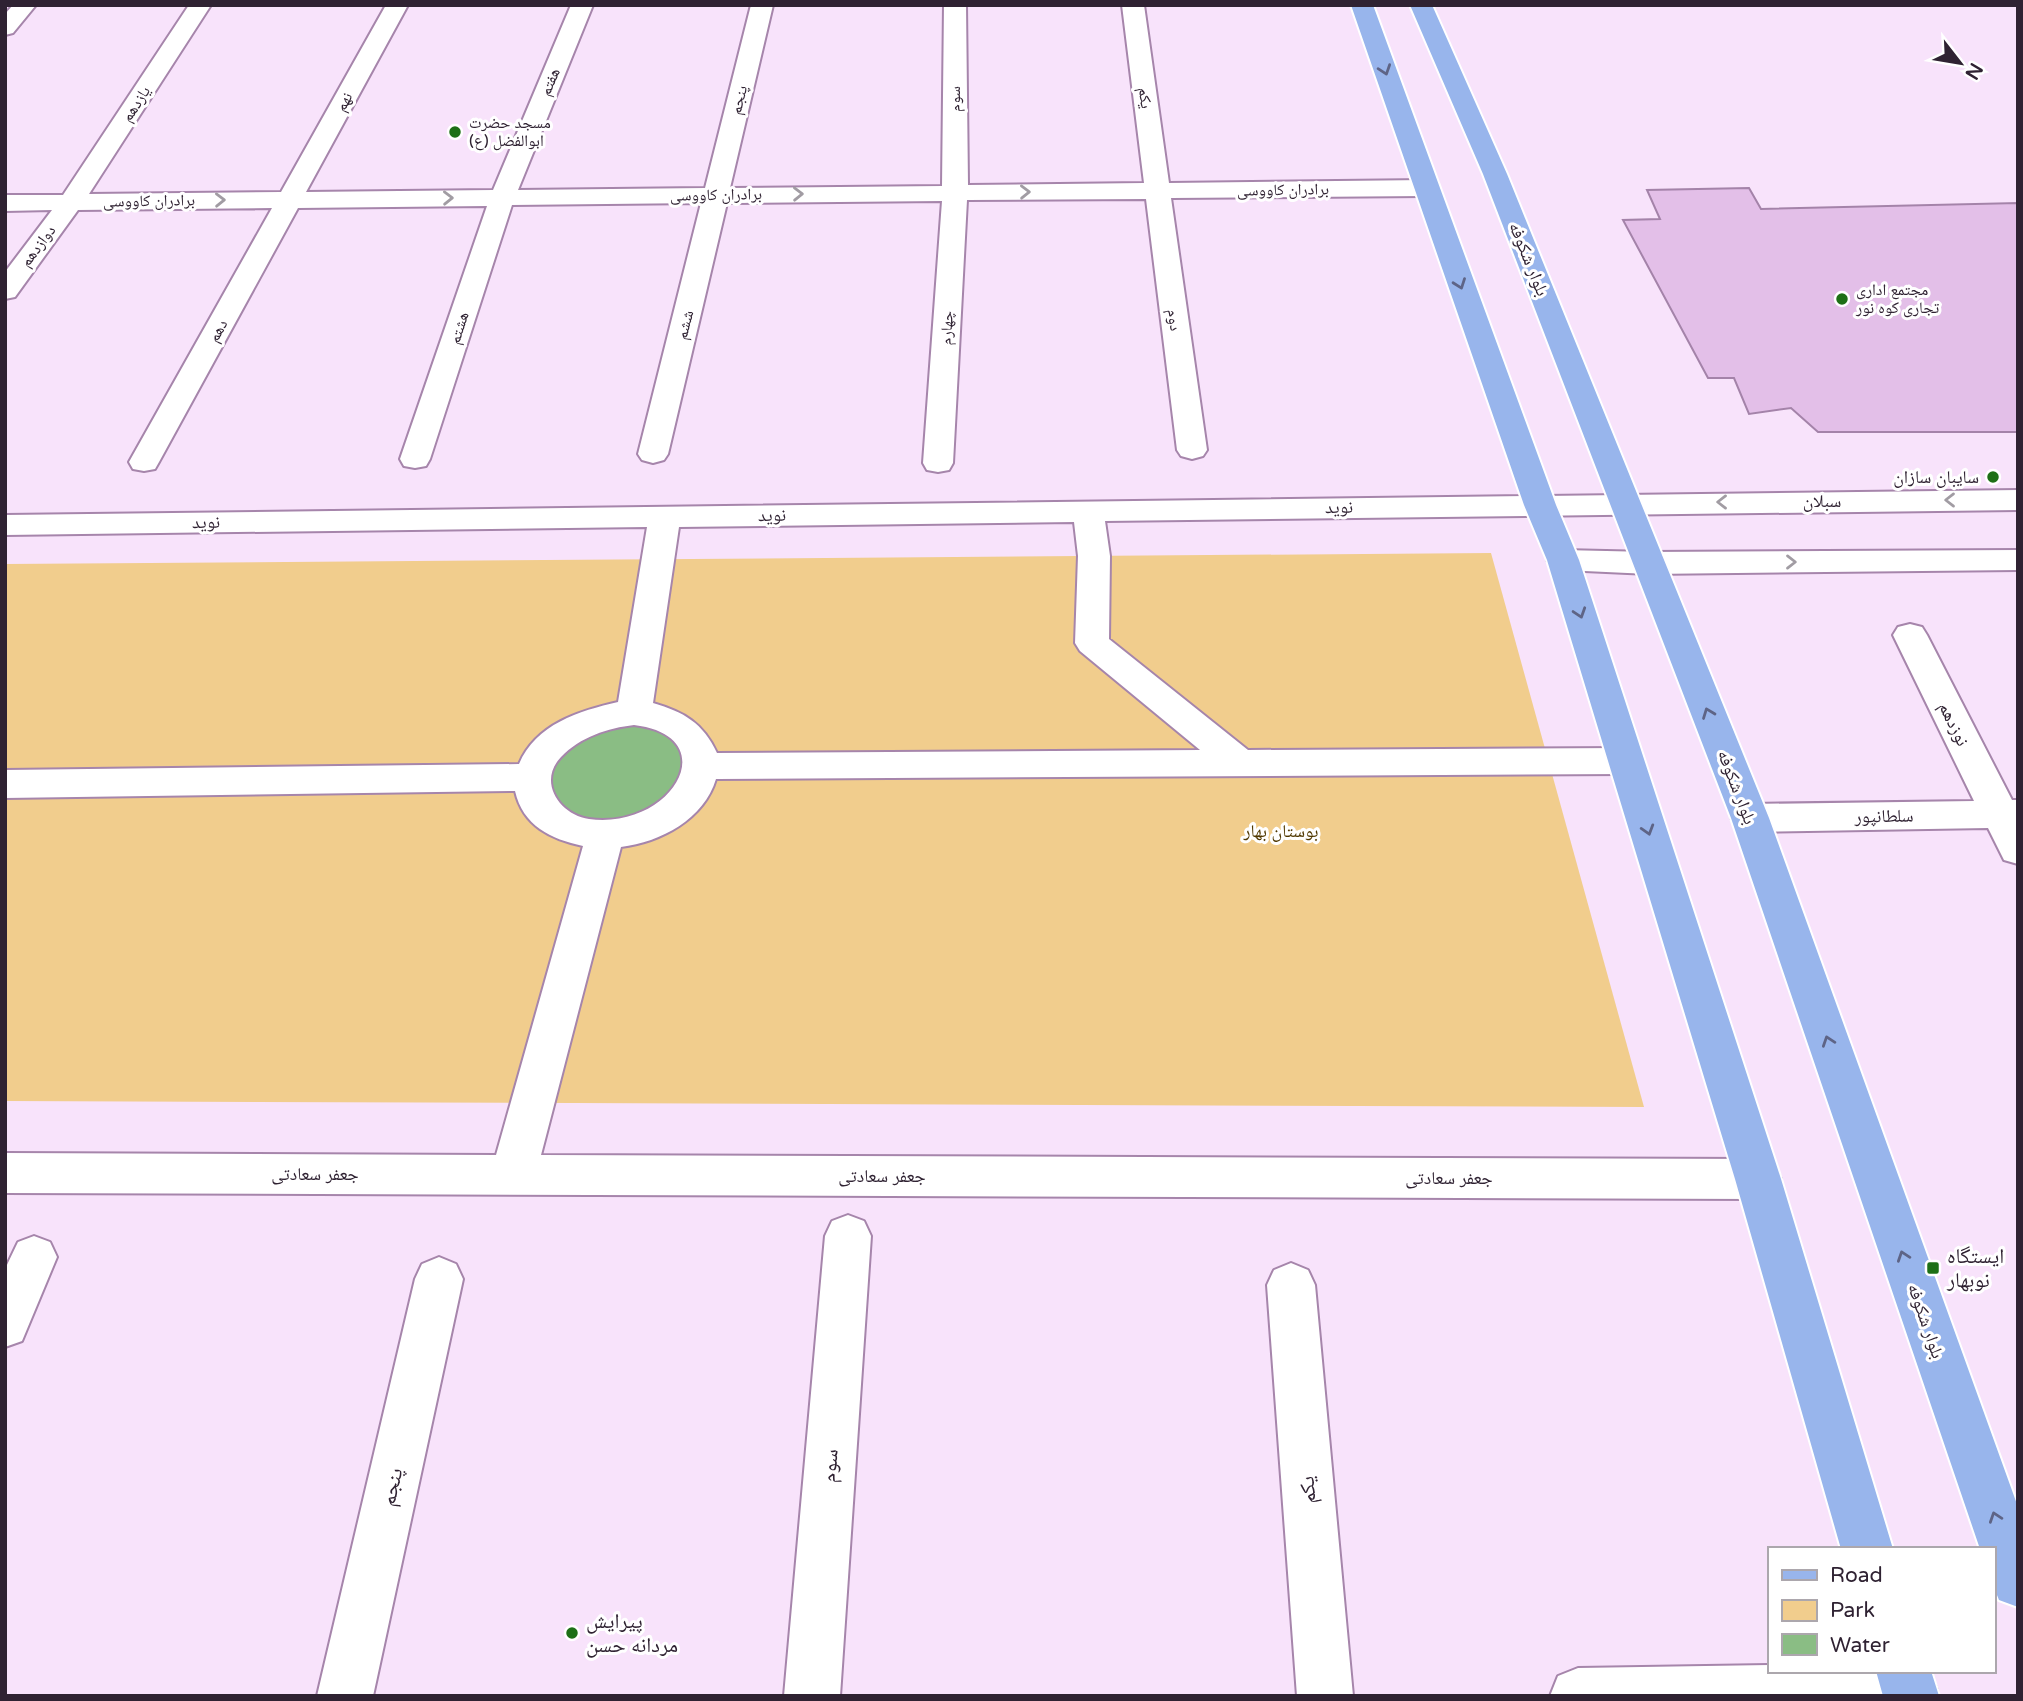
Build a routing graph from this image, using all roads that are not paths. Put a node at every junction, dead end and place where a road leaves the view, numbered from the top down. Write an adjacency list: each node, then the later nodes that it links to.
1 (25, 5): 10 (street)
2 (200, 5): 18 (street, یازدهم)
3 (397, 5): 16 (street, نهم)
4 (582, 5): 15 (street, هفتم)
5 (762, 5): 14 (street, پنجم)
6 (955, 5): 13 (street, سوم)
7 (1133, 5): 12 (street, یکم)
8 (1362, 5): 11 (main road, one-way to 11)
9 (1421, 5): 26 (main road, بلوار شکوفه)
10 (5, 28)
11 (1426, 188): 12 (street, برادران کاووسی); 27 (main road, one-way to 27)
12 (1157, 191): 13 (street, برادران کاووسی, one-way to 12); 20 (street, دوم)
13 (955, 193): 14 (street, برادران کاووسی, one-way to 13); 24 (street, چهارم)
14 (716, 195): 15 (street, برادران کاووسی); 21 (street, ششم)
15 (502, 198): 16 (street, برادران کاووسی, one-way to 15); 22 (street, هشتم)
16 (292, 200): 18 (street, برادران کاووسی, one-way to 16); 23 (street, دهم)
17 (5, 202): 18 (street, برادران کاووسی)
18 (71, 202): 19 (street, دوازدهم)
19 (5, 291)
20 (1192, 450)
21 (653, 454)
22 (415, 459)
23 (144, 462)
24 (939, 463)
25 (2018, 500): 26 (street, سبلان, one-way to 26)
26 (1626, 503): 27 (street, سبلان); 33 (main road, بلوار شکوفه)
27 (1540, 505): 28 (street, نوید); 32 (main road)
28 (1088, 510): 29 (street, نوید); 37 (street)
29 (665, 516): 30 (street, نوید); 35 (street)
30 (5, 525)
31 (2018, 560): 33 (street, one-way to 31)
32 (1563, 561): 33 (street); 36 (main road, one-way to 36)
33 (1649, 563): 42 (main road, بلوار شکوفه, one-way to 33)
34 (1910, 635): 41 (street, نوزدهم)
35 (634, 712): 38 (street); 39 (street)
36 (1626, 761): 37 (street); 47 (main road, one-way to 47)
37 (1240, 763): 38 (street)
38 (700, 766): 43 (street)
39 (534, 777): 40 (street); 43 (street)
40 (5, 784)
41 (2008, 814): 42 (street, سلطانپور); 44 (street)
42 (1749, 818): 54 (main road, بلوار شکوفه, one-way to 42)
43 (605, 836): 46 (street)
44 (2018, 850)
45 (5, 1173): 46 (street, جعفر سعادتی)
46 (513, 1175): 47 (street, جعفر سعادتی)
47 (1758, 1179): 53 (main road)
48 (848, 1236): 57 (street, سوم)
49 (34, 1257): 52 (street)
50 (439, 1279): 56 (street, پنجم)
51 (1292, 1284): 58 (street, یکم)
52 (5, 1325)
53 (1866, 1547)
54 (2018, 1581)
55 (1908, 1686): 59 (street)
56 (345, 1696)
57 (812, 1696)
58 (1325, 1696)
59 (1578, 1696)

